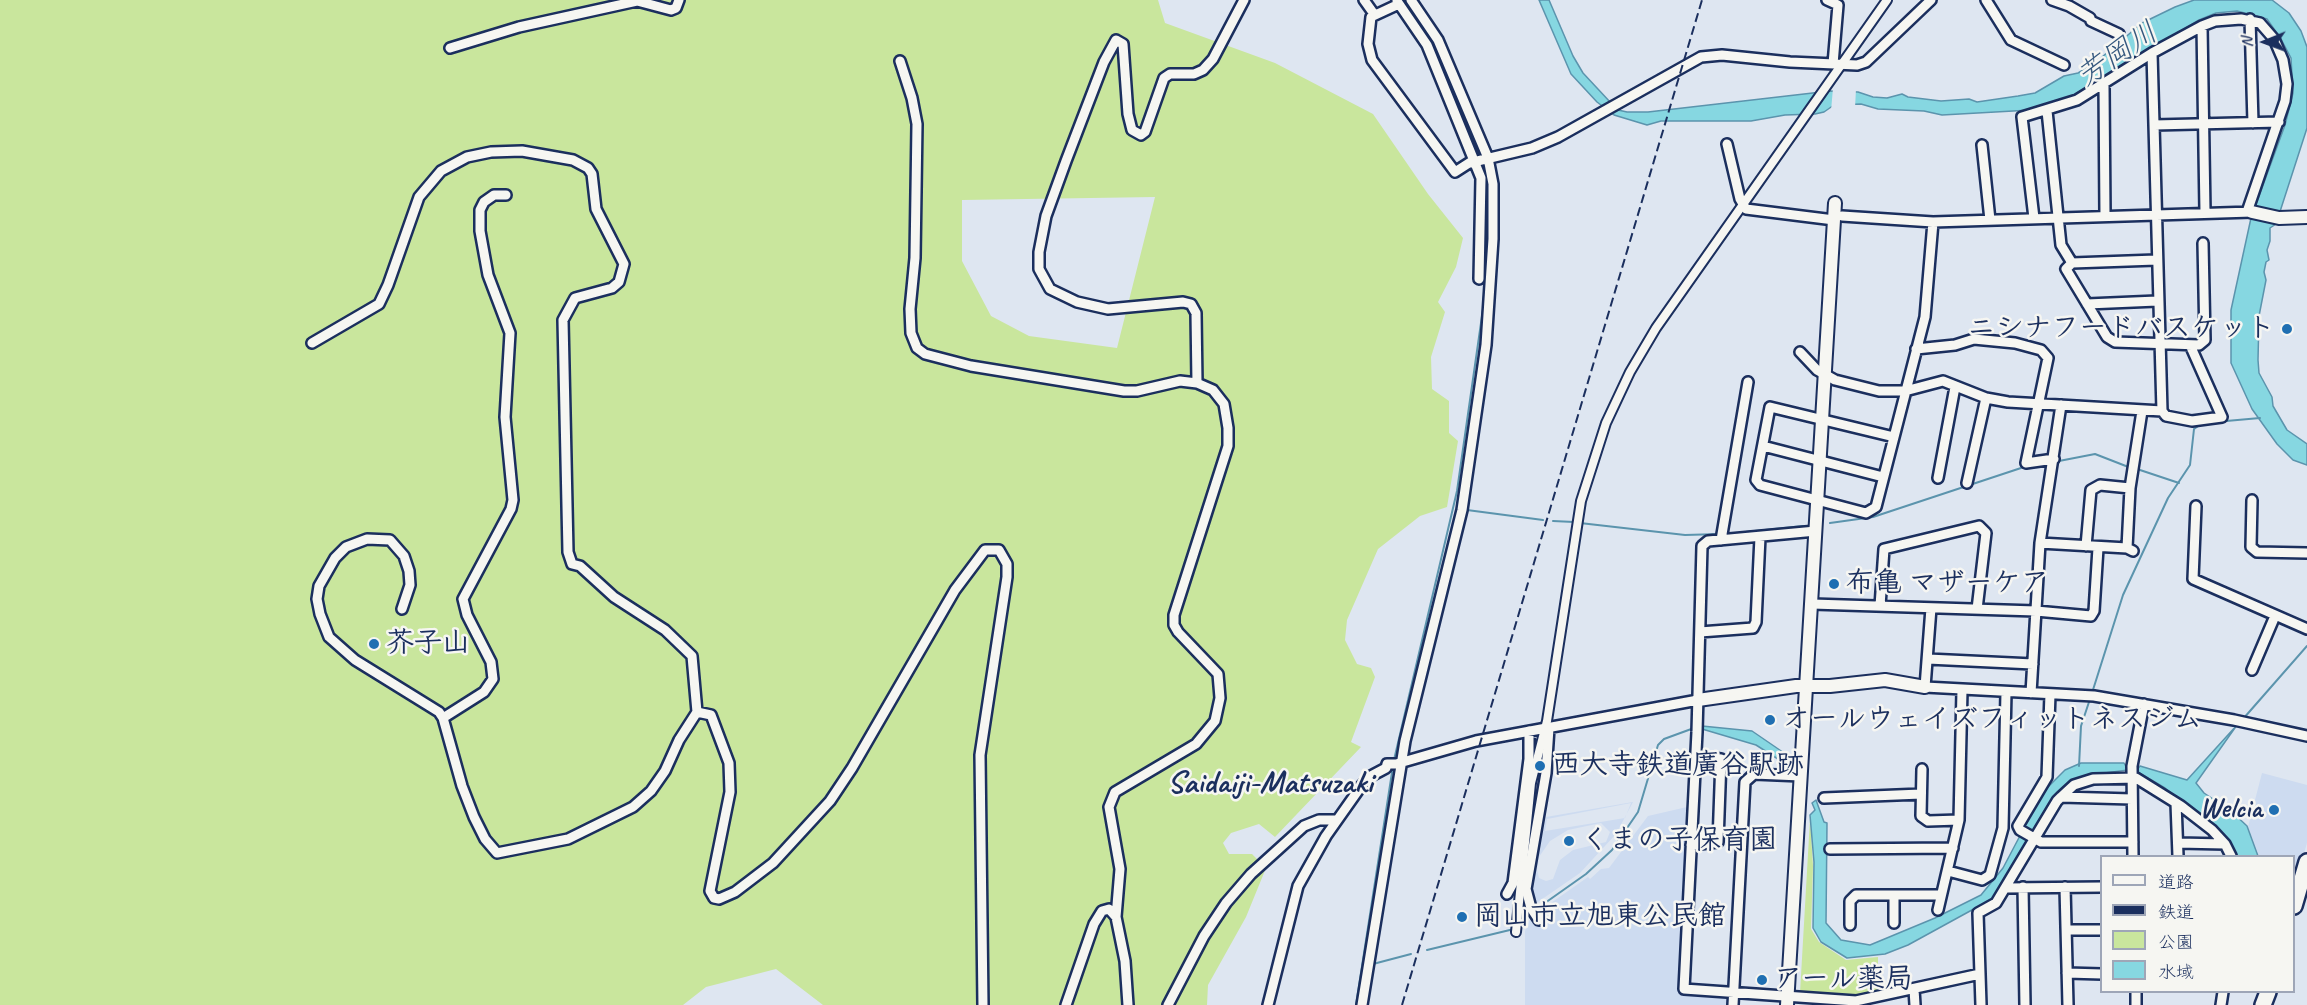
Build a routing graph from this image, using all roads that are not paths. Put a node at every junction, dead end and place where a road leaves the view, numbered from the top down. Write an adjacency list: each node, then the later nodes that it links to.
1 (680, 0): 15 (street)
2 (1244, 0): 56 (street)
3 (1364, 0): 11 (street)
4 (1411, 0): 29 (street)
5 (1827, 0): 18 (street)
6 (1887, 0): 19 (street)
7 (1931, 0): 19 (street)
8 (1986, 0): 20 (street)
9 (2052, 0): 14 (street)
10 (1397, 2): 11 (street); 29 (street)
11 (1374, 14): 29 (street)
12 (2250, 19): 13 (street); 23 (street); 24 (street)
13 (2202, 26): 16 (street); 25 (street)
14 (2119, 33)
15 (450, 48)
16 (2152, 53): 21 (street); 26 (street)
17 (900, 61): 56 (street)
18 (1833, 64): 19 (street); 29 (street)
19 (1844, 64): 32 (street)
20 (2064, 65)
21 (2104, 86): 22 (street); 36 (street)
22 (2047, 111): 39 (street); 40 (street)
23 (2279, 122): 24 (street); 34 (street)
24 (2253, 123): 25 (street)
25 (2203, 124): 26 (street); 33 (street)
26 (2154, 125): 35 (street)
27 (1727, 144): 32 (street)
28 (1982, 145): 41 (street)
29 (1481, 159): 46 (street); 109 (street)
30 (506, 195): 104 (street)
31 (1835, 203): 38 (street)
32 (1743, 206): 38 (street); 105 (street)
33 (2205, 212): 34 (street); 35 (street)
34 (2250, 212): 37 (street)
35 (2155, 214): 36 (street); 44 (street)
36 (2105, 216): 40 (street)
37 (2307, 217)
38 (1838, 218): 42 (street); 54 (street)
39 (2034, 218): 40 (street); 41 (street)
40 (2058, 218): 45 (street)
41 (1990, 220): 42 (street)
42 (1934, 222): 52 (street)
43 (2203, 243): 51 (street)
44 (2156, 260): 45 (street); 47 (street)
45 (2072, 263): 48 (street)
46 (1479, 279)
47 (2157, 302): 48 (street); 50 (street)
48 (2087, 304): 50 (street)
49 (312, 343): 103 (street)
50 (2158, 343): 51 (street); 63 (street)
51 (2190, 345): 63 (street)
52 (1916, 349): 58 (street); 60 (street)
53 (1800, 352): 54 (street)
54 (1825, 375): 58 (street); 64 (street)
55 (1748, 382): 77 (street)
56 (1197, 383): 144 (street)
57 (1955, 387): 58 (street); 59 (street); 70 (street)
58 (1905, 391): 65 (street)
59 (1986, 398): 60 (street); 71 (street)
60 (2037, 403): 61 (street); 67 (street)
61 (2061, 405): 62 (street); 67 (street)
62 (2142, 411): 63 (street); 72 (street)
63 (2162, 411)
64 (1822, 420): 65 (street); 66 (street); 68 (street)
65 (1894, 437): 69 (street)
66 (1763, 446): 68 (street); 73 (street)
67 (2054, 459): 79 (street)
68 (1820, 460): 69 (street); 73 (street)
69 (1883, 477): 73 (street)
70 (1938, 478)
71 (1966, 483)
72 (2130, 488): 80 (street); 81 (street)
73 (1818, 500): 76 (street)
74 (2252, 500): 82 (street)
75 (2196, 506): 89 (street)
76 (1816, 531): 78 (street); 83 (street)
77 (1721, 536): 78 (street); 91 (street)
78 (1760, 537): 91 (street)
79 (2040, 543): 80 (street); 88 (street)
80 (2086, 546): 81 (street)
81 (2098, 548): 88 (street)
82 (2307, 553)
83 (1812, 604): 84 (street); 95 (street)
84 (1880, 606): 85 (street); 87 (street)
85 (1931, 608): 87 (street); 92 (street)
86 (402, 609): 104 (street)
87 (1977, 609): 88 (street)
88 (2036, 611): 93 (street)
89 (2275, 616): 90 (street); 94 (street)
90 (2307, 629)
91 (1700, 632): 101 (street)
92 (1928, 659): 93 (street); 96 (street)
93 (2033, 664): 99 (street)
94 (2252, 670)
95 (1807, 686): 96 (street); 101 (street); 112 (street)
96 (1925, 687): 97 (street)
97 (1962, 690): 98 (street); 119 (street)
98 (2006, 692): 99 (street); 120 (street)
99 (2031, 693): 100 (street)
100 (2050, 694): 102 (street); 121 (street)
101 (1698, 700): 105 (street); 108 (street)
102 (2144, 704): 107 (street); 111 (street)
103 (697, 712): 104 (street); 157 (street)
104 (443, 718)
105 (1547, 728): 106 (street); 143 (street); 147 (street)
106 (1529, 731): 109 (street); 138 (street)
107 (2307, 736)
108 (1696, 756): 126 (street); 126 (street)
109 (1396, 764): 118 (street); 162 (street)
110 (1922, 769): 113 (street)
111 (2132, 772): 114 (street); 116 (street); 117 (street)
112 (1800, 776): 154 (street); 155 (street)
113 (1921, 794): 115 (street); 119 (street)
114 (2061, 797): 116 (street); 122 (street)
115 (1824, 798)
116 (2132, 799): 123 (street)
117 (2176, 803): 124 (street); 125 (street)
118 (1337, 820): 160 (street); 161 (street)
119 (1959, 820): 127 (street)
120 (2003, 825): 121 (street); 133 (street)
121 (2019, 828): 122 (street)
122 (2033, 838): 123 (street); 137 (street)
123 (2133, 842): 129 (street)
124 (2178, 843): 125 (street); 130 (street)
125 (2225, 844): 131 (street)
126 (1691, 845): 154 (street)
127 (1953, 848): 128 (street); 133 (street)
128 (1830, 849)
129 (2133, 855)
130 (2178, 855)
131 (2230, 855)
132 (2307, 862): 141 (main road)
133 (1948, 871): 140 (street)
134 (2023, 887): 135 (street); 137 (street); 166 (street)
135 (2065, 887): 136 (street); 148 (street)
136 (2100, 887)
137 (2006, 888): 151 (street)
138 (1507, 894)
139 (1894, 895): 140 (street); 145 (street); 146 (street)
140 (1941, 895): 142 (street)
141 (2295, 903)
142 (1938, 910)
143 (1535, 914)
144 (1116, 917): 158 (street); 159 (street)
145 (1894, 923)
146 (1850, 925)
147 (1516, 929)
148 (2067, 930): 149 (street); 150 (street)
149 (2100, 930)
150 (2067, 973): 152 (street); 167 (street)
151 (1980, 974): 153 (street); 165 (street)
152 (2100, 974)
153 (1914, 988): 156 (street); 164 (street)
154 (1734, 992): 155 (street); 163 (street)
155 (1787, 1000): 156 (street)
156 (1856, 1003)
157 (983, 1005)
158 (1066, 1005)
159 (1128, 1005)
160 (1168, 1005)
161 (1268, 1005)
162 (1362, 1005)
163 (1733, 1005)
164 (1915, 1005)
165 (1981, 1005)
166 (2025, 1005)
167 (2068, 1005)

